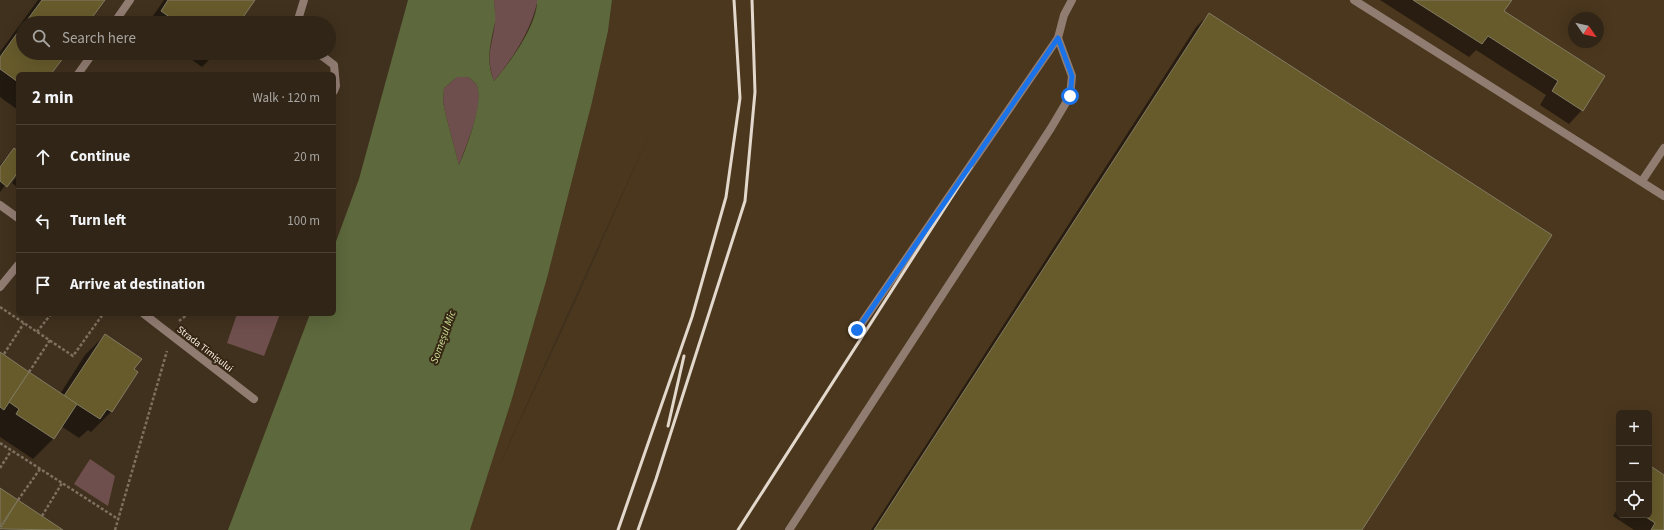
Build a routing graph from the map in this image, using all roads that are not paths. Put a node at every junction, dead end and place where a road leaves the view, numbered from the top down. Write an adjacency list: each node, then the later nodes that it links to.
1 (130, 0): 5 (street)
2 (304, 0): 6 (street)
3 (1072, 0): 7 (street)
4 (1354, 0): 13 (street)
5 (119, 16)
6 (299, 16)
7 (1058, 38): 20 (street); 22 (street)
8 (88, 60): 10 (street)
9 (327, 60): 11 (street)
10 (79, 72)
11 (335, 72)
12 (1664, 148): 13 (street)
13 (1642, 181): 14 (street)
14 (1664, 196)
15 (0, 205): 16 (street)
16 (16, 217)
17 (16, 267): 18 (street)
18 (0, 286)
19 (147, 316): 21 (street, Strada Timișului)
20 (857, 330)
21 (254, 399)
22 (789, 530)

